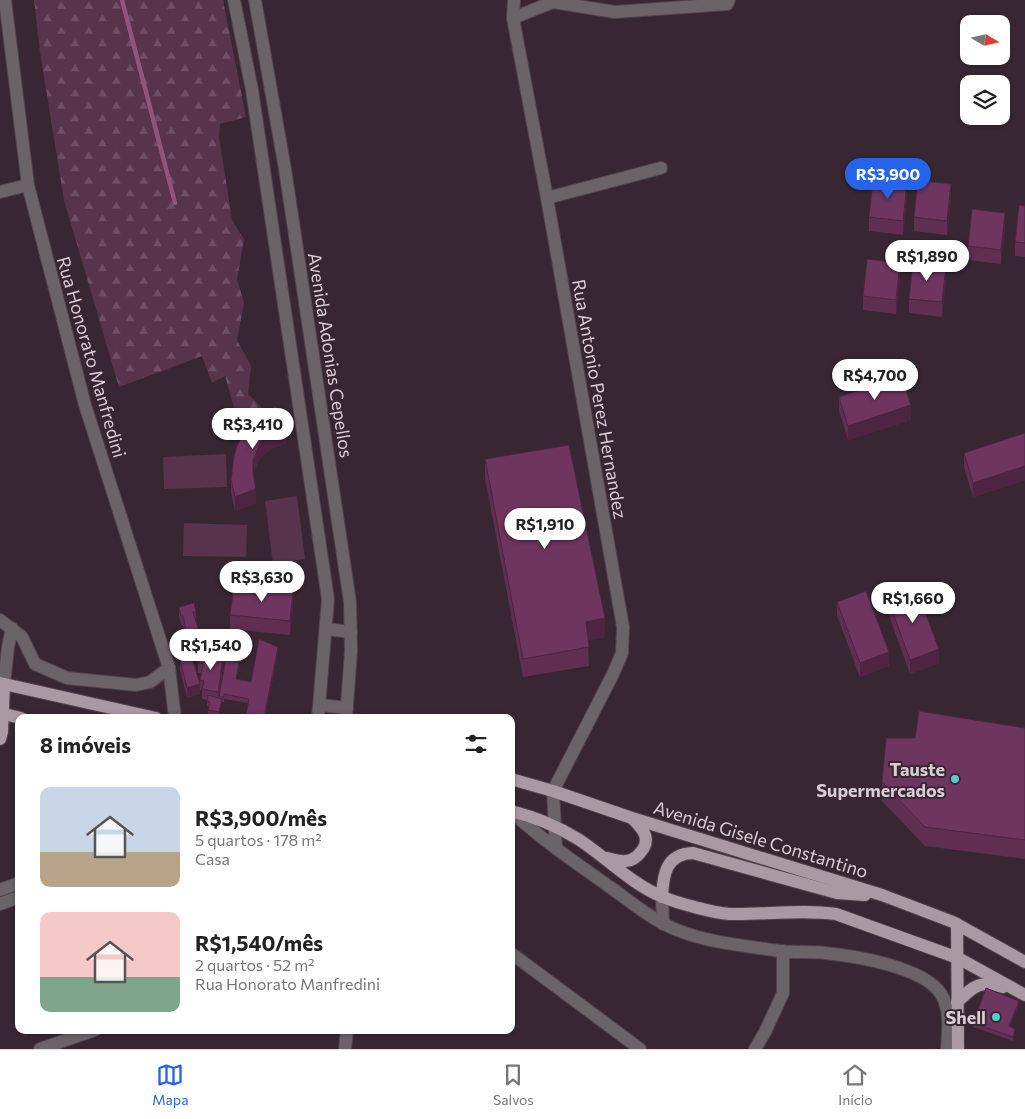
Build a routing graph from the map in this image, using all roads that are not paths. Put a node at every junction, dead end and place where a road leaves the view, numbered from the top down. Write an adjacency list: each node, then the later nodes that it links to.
1 (5, 0): 9 (street, Rua Honorato Manfredini)
2 (234, 0): 14 (street)
3 (255, 0): 15 (street, Avenida Adonias Cepellos)
4 (514, 0): 7 (street, Rua Antonio Perez Hernandez)
5 (729, 0): 6 (street)
6 (554, 1): 7 (street)
7 (513, 18): 11 (street, Rua Antonio Perez Hernandez)
8 (661, 168): 11 (street)
9 (28, 185): 10 (street); 16 (street, Rua Honorato Manfredini)
10 (0, 192)
11 (547, 198): 26 (street, Rua Antonio Perez Hernandez)
12 (0, 620): 13 (street)
13 (12, 628): 16 (street); 17 (street)
14 (326, 629): 15 (street); 18 (street)
15 (351, 632): 19 (street, Avenida Adonias Cepellos)
16 (168, 668): 22 (street, Rua Honorato Manfredini)
17 (2, 684): 20 (main road); 21 (main road)
18 (319, 711): 19 (street)
19 (346, 713)
20 (2, 714): 23 (main road); 24 (main road)
21 (138, 714)
22 (174, 714)
23 (15, 717)
24 (0, 738)
25 (515, 780): 26 (main road, Avenida Gisele Constantino)
26 (553, 791): 29 (main road, Avenida Gisele Constantino); 30 (street)
27 (515, 812): 30 (main road)
28 (515, 815): 31 (street)
29 (632, 818): 32 (main road); 35 (main road, Avenida Gisele Constantino)
30 (554, 826): 31 (street); 32 (main road)
31 (556, 848): 39 (street)
32 (604, 858): 36 (main road)
33 (15, 885): 34 (street)
34 (0, 890)
35 (885, 896): 36 (main road); 40 (main road, Avenida Gisele Constantino)
36 (662, 897): 39 (street); 43 (main road)
37 (15, 899): 38 (street)
38 (0, 904)
39 (663, 924): 41 (street)
40 (957, 924): 43 (main road); 44 (main road, Avenida Gisele Constantino)
41 (783, 951): 52 (street); 53 (street)
42 (515, 956): 51 (street)
43 (958, 958): 45 (main road); 46 (main road)
44 (1025, 962)
45 (1022, 993): 46 (main road)
46 (957, 1002): 54 (main road)
47 (83, 1034): 49 (street)
48 (347, 1034): 50 (street)
49 (40, 1049)
50 (345, 1049)
51 (640, 1049)
52 (755, 1049)
53 (947, 1049)
54 (958, 1049)

